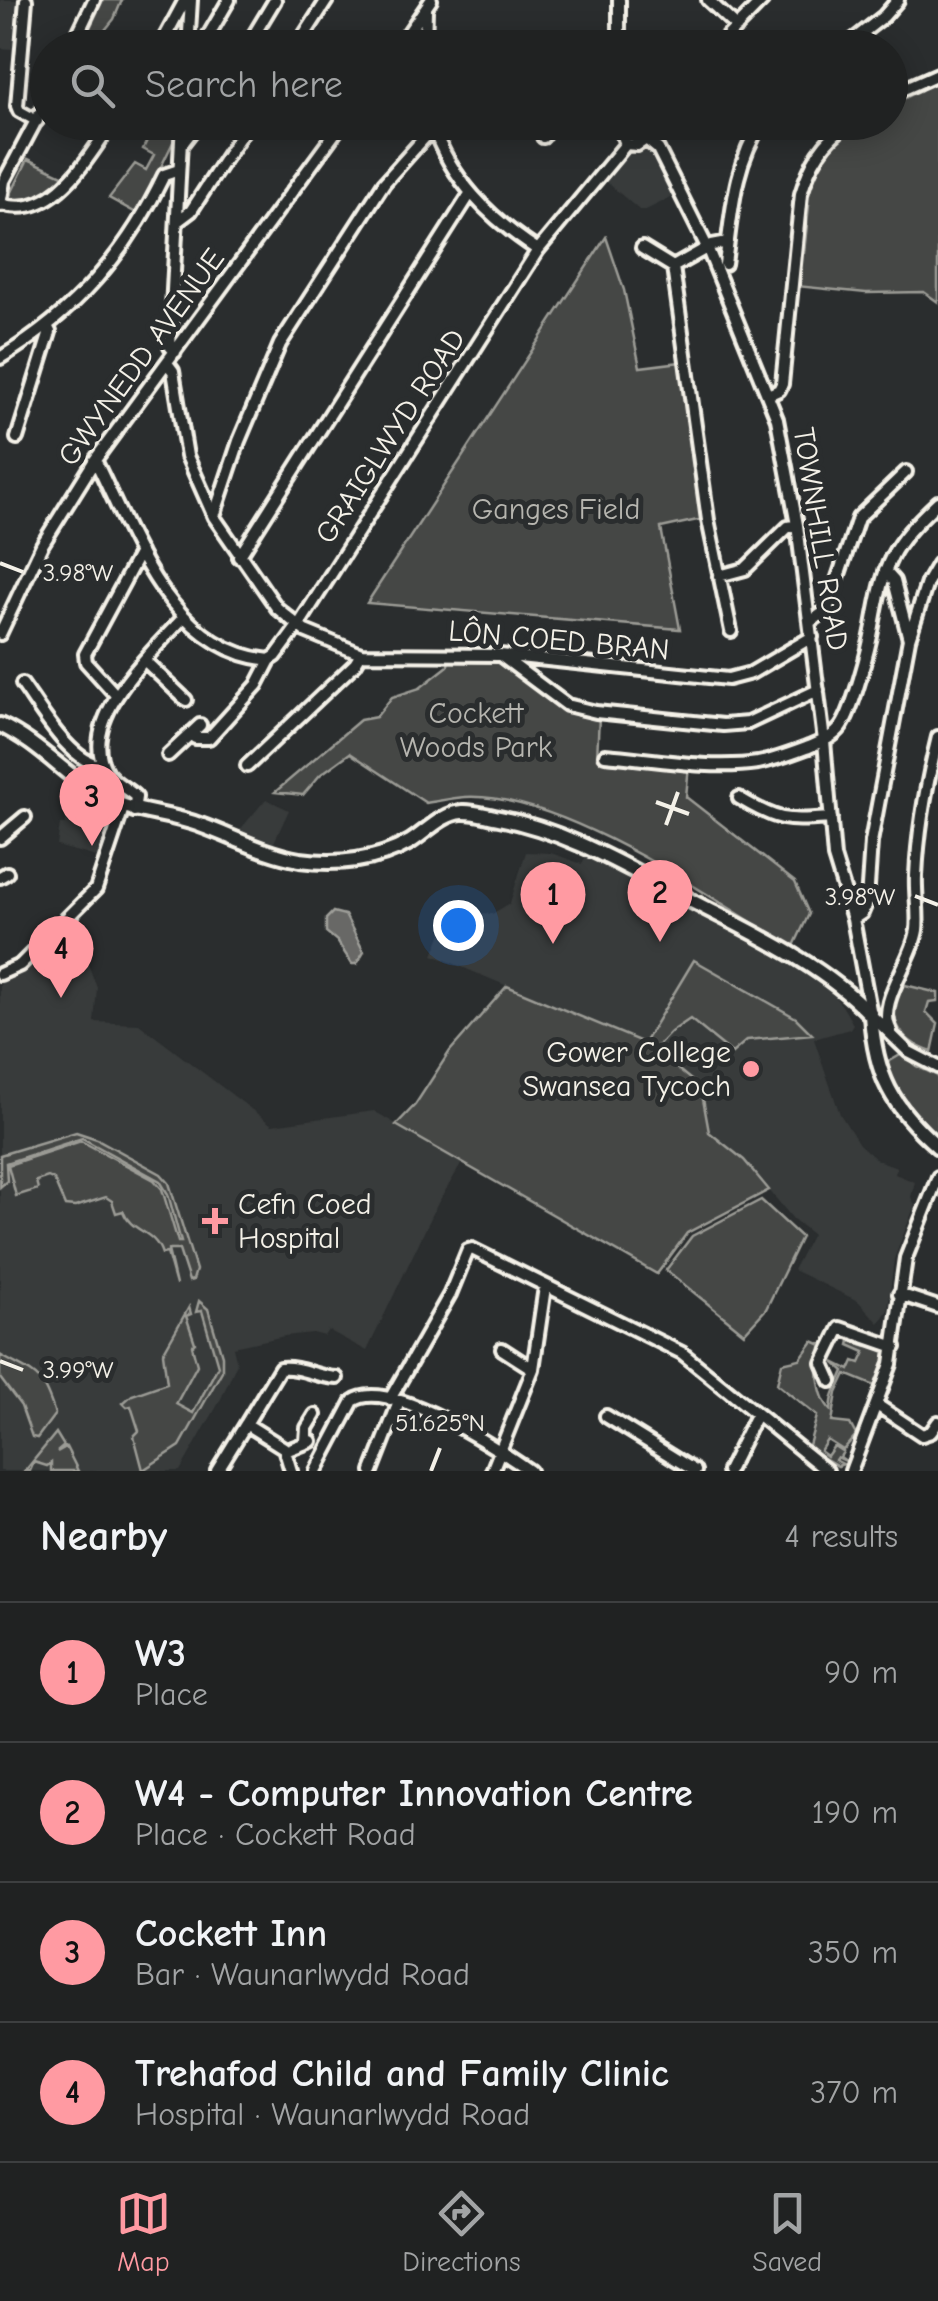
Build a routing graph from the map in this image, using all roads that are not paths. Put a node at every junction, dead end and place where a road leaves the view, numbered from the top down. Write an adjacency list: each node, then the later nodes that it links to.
1 (26, 0): 26 (street)
2 (94, 0): 13 (street)
3 (188, 0): 14 (street); 15 (street)
4 (229, 0): 16 (street)
5 (275, 0): 17 (street)
6 (327, 0): 18 (street)
7 (619, 0): 21 (street)
8 (708, 0): 12 (street)
9 (763, 0): 12 (street)
10 (898, 0): 23 (street)
11 (429, 4): 19 (street); 20 (street)
12 (737, 27): 22 (street)
13 (80, 30)
14 (170, 30)
15 (188, 30)
16 (212, 30)
17 (257, 30)
18 (308, 30)
19 (411, 30)
20 (427, 30)
21 (619, 30)
22 (734, 30)
23 (869, 30)
24 (938, 74): 25 (street)
25 (908, 86)
26 (30, 116)
27 (30, 134): 42 (street)
28 (100, 140): 46 (street)
29 (181, 140): 40 (street)
30 (184, 140): 40 (street)
31 (236, 140): 47 (street)
32 (330, 140): 55 (street, GWYNEDD AVENUE)
33 (422, 140): 63 (street)
34 (440, 140): 45 (street)
35 (624, 140): 41 (street)
36 (645, 140): 41 (street)
37 (647, 140): 49 (street, TOWNHILL ROAD)
38 (751, 140): 48 (street)
39 (830, 140): 58 (street)
40 (181, 144): 43 (street)
41 (626, 144): 51 (street, GRAIGLWYD ROAD)
42 (17, 160): 44 (street); 46 (street)
43 (179, 170): 47 (street); 54 (street)
44 (0, 174)
45 (470, 194): 51 (street); 66 (street)
46 (1, 198)
47 (179, 220): 55 (street)
48 (728, 242): 49 (street); 52 (street)
49 (707, 247): 53 (street); 58 (street, TOWNHILL ROAD)
50 (642, 248): 53 (street)
51 (538, 250): 72 (street, GRAIGLWYD ROAD)
52 (725, 264)
53 (673, 267): 69 (street)
54 (48, 326): 56 (street); 59 (street)
55 (176, 352): 57 (street, GWYNEDD AVENUE)
56 (0, 358)
57 (167, 364): 60 (street, GWYNEDD AVENUE); 63 (street)
58 (768, 395): 64 (street, TOWNHILL ROAD)
59 (18, 438)
60 (96, 460): 65 (street); 74 (street, GWYNEDD AVENUE)
61 (906, 472): 71 (street)
62 (938, 502): 67 (street)
63 (214, 516): 66 (street)
64 (797, 524): 69 (street); 71 (street, TOWNHILL ROAD)
65 (140, 552): 70 (street); 83 (street)
66 (239, 557): 72 (street)
67 (885, 571): 76 (street); 89 (street)
68 (937, 571): 76 (street)
69 (719, 576): 73 (street)
70 (184, 617): 79 (street); 80 (street)
71 (810, 622): 75 (street, TOWNHILL ROAD)
72 (298, 626): 77 (street, LÔN COED BRAN); 80 (street, GRAIGLWYD ROAD)
73 (732, 632)
74 (0, 634)
75 (812, 636): 78 (street, LÔN COED BRAN); 82 (street, TOWNHILL ROAD)
76 (909, 640): 99 (street)
77 (361, 654): 78 (street, LÔN COED BRAN); 93 (street)
78 (500, 655): 82 (street)
79 (144, 660): 83 (street); 84 (street)
80 (270, 660): 87 (street, GRAIGLWYD ROAD)
81 (22, 684): 92 (street)
82 (818, 690): 89 (street, TOWNHILL ROAD)
83 (116, 694): 92 (street)
84 (186, 700)
85 (0, 725): 95 (main road)
86 (200, 725): 87 (street, GRAIGLWYD ROAD)
87 (190, 734): 90 (street, GRAIGLWYD ROAD)
88 (938, 738): 105 (street)
89 (824, 741): 91 (street); 97 (street, TOWNHILL ROAD)
90 (168, 755)
91 (606, 755)
92 (103, 765): 95 (street)
93 (247, 766)
94 (738, 798): 97 (street)
95 (131, 805): 101 (street); 102 (main road)
96 (25, 817): 98 (street)
97 (831, 818): 99 (street, TOWNHILL ROAD)
98 (0, 838)
99 (853, 919): 100 (street, TOWNHILL ROAD)
100 (864, 972): 102 (street); 104 (street, TOWNHILL ROAD)
101 (0, 974)
102 (836, 984): 103 (main road)
103 (859, 1003): 104 (main road); 106 (main road)
104 (871, 1016): 105 (street); 106 (main road)
105 (896, 1041): 107 (street)
106 (873, 1047): 108 (main road)
107 (938, 1068)
108 (938, 1147)
109 (938, 1177): 111 (street)
110 (545, 1286): 115 (street); 118 (street); 121 (street)
111 (899, 1294): 112 (street); 113 (street)
112 (938, 1307)
113 (895, 1348): 117 (street); 119 (street)
114 (502, 1349): 115 (street)
115 (533, 1369): 125 (street)
116 (337, 1378): 124 (street)
117 (831, 1381)
118 (394, 1400): 125 (street); 129 (street); 130 (street)
119 (876, 1405): 123 (street); 136 (street)
120 (314, 1415): 126 (street)
121 (756, 1415): 134 (street); 135 (street)
122 (606, 1416): 133 (street)
123 (938, 1422)
124 (246, 1424): 126 (street); 127 (street)
125 (500, 1450): 131 (street); 132 (street)
126 (285, 1451): 128 (street)
127 (217, 1471)
128 (290, 1471)
129 (316, 1471)
130 (372, 1471)
131 (492, 1471)
132 (530, 1471)
133 (695, 1471)
134 (728, 1471)
135 (827, 1471)
136 (851, 1471)

